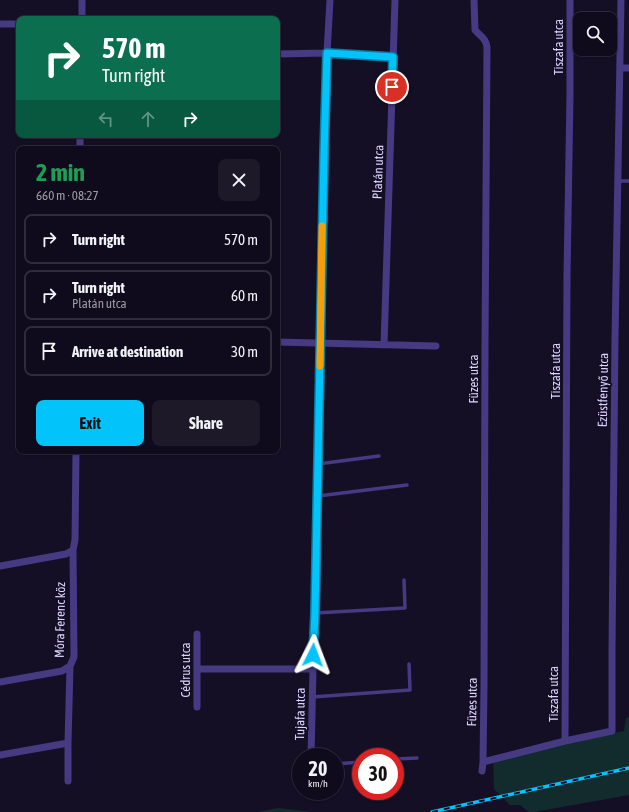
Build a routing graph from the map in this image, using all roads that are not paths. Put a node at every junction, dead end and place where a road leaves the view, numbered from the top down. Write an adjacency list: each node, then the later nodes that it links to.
1 (82, 0): 7 (street)
2 (330, 0): 10 (street, Tujafa utca)
3 (395, 0): 12 (street, Platán utca)
4 (474, 0): 44 (street, Füzes utca)
5 (570, 0): 38 (street, Tiszafa utca)
6 (621, 0): 13 (street, Ezüstfenyő utca)
7 (82, 16)
8 (0, 24): 9 (street)
9 (16, 24)
10 (327, 53): 11 (street); 12 (street); 18 (street, Tujafa utca)
11 (280, 54)
12 (393, 57): 19 (street, Platán utca)
13 (620, 68): 14 (street); 15 (street, Ezüstfenyő utca)
14 (629, 68)
15 (618, 181): 16 (lane); 38 (street, Ezüstfenyő utca)
16 (629, 181)
17 (280, 342): 18 (street)
18 (320, 344): 19 (street); 23 (street, Tujafa utca)
19 (384, 345): 20 (street)
20 (436, 346)
21 (76, 454): 26 (street, Móra Ferenc köz)
22 (379, 456): 23 (lane)
23 (318, 464): 25 (street, Tujafa utca)
24 (407, 485): 25 (lane)
25 (318, 496): 29 (street, Tujafa utca)
26 (73, 550): 27 (street); 32 (street, Móra Ferenc köz)
27 (0, 566)
28 (404, 580): 29 (lane)
29 (315, 613): 34 (street, Tujafa utca)
30 (197, 634): 33 (street, Cédrus utca)
31 (409, 664): 36 (lane)
32 (70, 666): 35 (street, Móra Ferenc köz); 39 (street)
33 (197, 669): 34 (street); 37 (street, Cédrus utca)
34 (313, 669): 36 (street, Tujafa utca)
35 (0, 682)
36 (312, 697): 40 (street, Tujafa utca)
37 (197, 707)
38 (565, 741): 44 (street)
39 (68, 743): 41 (street); 46 (street)
40 (311, 748)
41 (0, 755)
42 (417, 758): 43 (lane)
43 (404, 759)
44 (482, 762): 45 (street, Füzes utca)
45 (482, 771)
46 (68, 781)

